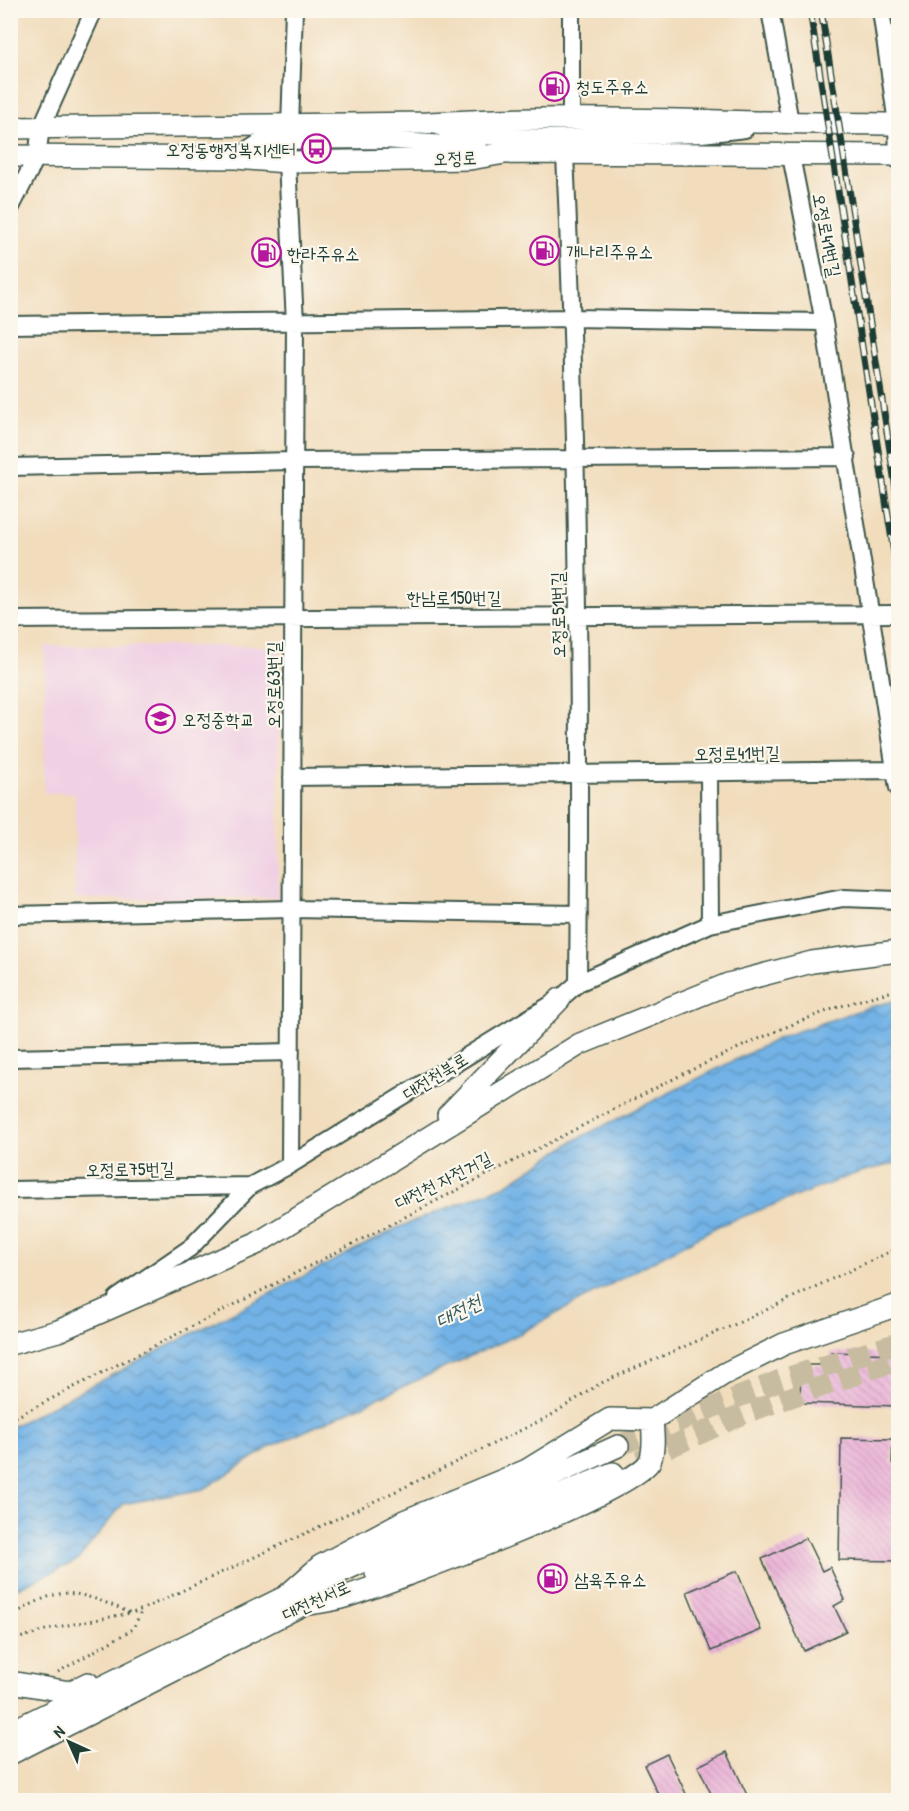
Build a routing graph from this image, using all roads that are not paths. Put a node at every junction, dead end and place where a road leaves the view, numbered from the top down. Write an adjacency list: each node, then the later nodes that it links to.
1 (94, 10): 12 (street)
2 (294, 10): 10 (street)
3 (571, 10): 6 (street)
4 (770, 10): 7 (street)
5 (881, 10): 9 (street)
6 (571, 119): 7 (main road, 오정로); 8 (main road, 오정로)
7 (790, 122): 8 (street); 9 (main road, 오정로)
8 (428, 123): 10 (main road, 오정로)
9 (898, 124): 18 (street)
10 (290, 126): 12 (main road, 오정로)
11 (10, 128): 12 (main road, 오정로)
12 (41, 128): 16 (street)
13 (505, 153): 14 (main road, 오정로); 19 (street); 20 (main road, 오정로)
14 (565, 155): 17 (main road, 오정로); 22 (street, 오정로51번길)
15 (10, 156): 16 (main road, 오정로)
16 (37, 156): 19 (main road, 오정로); 21 (street)
17 (791, 156): 18 (main road, 오정로); 23 (street, 오정로41번길)
18 (898, 156)
19 (236, 158): 20 (main road, 오정로)
20 (287, 162): 24 (street, 오정로63번길)
21 (10, 209)
22 (573, 318): 23 (street); 24 (street); 27 (street, 오정로51번길)
23 (824, 322): 26 (street, 오정로41번길)
24 (295, 323): 25 (street); 28 (street, 오정로63번길)
25 (10, 325)
26 (847, 457): 27 (street); 30 (street, 오정로41번길)
27 (575, 458): 28 (street); 32 (street, 오정로51번길)
28 (294, 461): 29 (street); 33 (street, 오정로63번길)
29 (10, 467)
30 (873, 614): 31 (street, 한남로150번길); 32 (street, 한남로150번길); 35 (street, 오정로41번길)
31 (898, 614)
32 (578, 616): 33 (street, 한남로150번길); 36 (street, 오정로51번길)
33 (293, 618): 34 (street, 한남로150번길); 38 (street, 오정로63번길)
34 (10, 620)
35 (895, 770): 37 (street, 오정로41번길); 39 (street, 오정로41번길)
36 (579, 773): 37 (street, 오정로41번길); 38 (street); 42 (street, 오정로51번길)
37 (709, 774): 44 (street)
38 (292, 777): 41 (street, 오정로63번길)
39 (898, 788)
40 (898, 900): 44 (street, 대전천북로)
41 (292, 909): 42 (street); 43 (street); 48 (street, 오정로63번길)
42 (579, 914): 46 (street, 오정로51번길)
43 (10, 915)
44 (710, 924): 46 (street, 대전천북로)
45 (898, 951): 50 (main road)
46 (578, 983): 47 (street, 대전천북로)
47 (560, 999): 50 (main road); 51 (street, 대전천북로)
48 (291, 1052): 49 (street); 51 (street, 오정로63번길)
49 (10, 1058)
50 (426, 1136): 55 (main road)
51 (290, 1165): 52 (street, 대전천북로)
52 (250, 1186): 53 (street, 오정로75번길); 55 (street, 대전천북로)
53 (10, 1190)
54 (898, 1305): 57 (main road)
55 (87, 1319): 56 (main road, 대전천북로)
56 (10, 1344)
57 (652, 1420): 60 (main road); 60 (main road)
58 (618, 1446): 60 (main road)
59 (630, 1465): 60 (main road, 대전천서로)
60 (293, 1601): 61 (main road); 64 (main road, 대전천서로)
61 (175, 1651): 62 (main road); 63 (main road)
62 (10, 1682)
63 (10, 1732)
64 (10, 1754)

